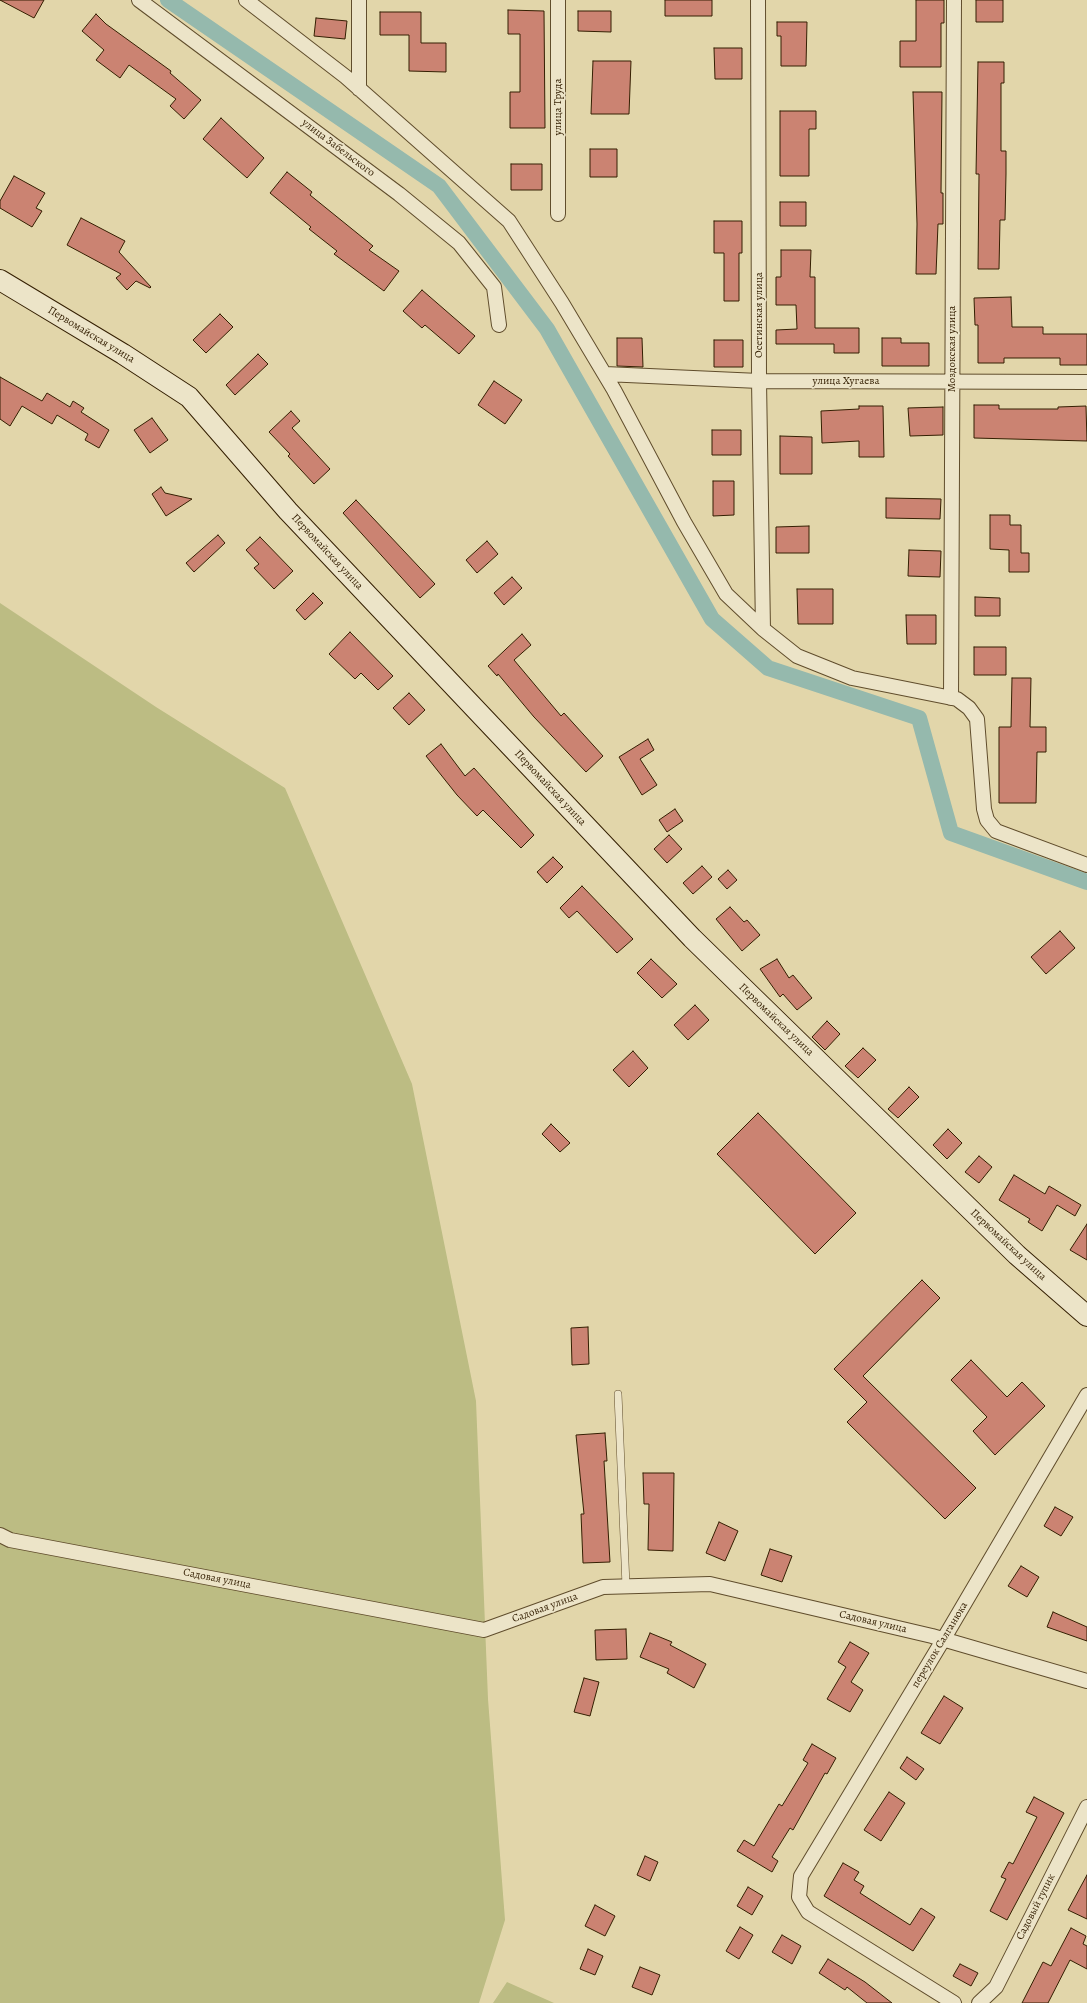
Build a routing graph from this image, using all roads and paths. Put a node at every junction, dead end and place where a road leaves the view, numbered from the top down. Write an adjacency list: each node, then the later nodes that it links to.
1 (140, 0): 10 (street, улица Забельского)
2 (246, 0): 7 (street)
3 (359, 0): 7 (street)
4 (558, 0): 8 (street, улица Труда)
5 (758, 0): 12 (street, Осетинская улица)
6 (954, 0): 13 (street, Моздокская улица)
7 (359, 89): 11 (street)
8 (558, 214)
9 (0, 280): 18 (main road, Первомайская улица)
10 (499, 325)
11 (605, 374): 12 (street, улица Хугаева); 15 (street)
12 (759, 381): 13 (street, улица Хугаева); 15 (street, Осетинская улица)
13 (952, 381): 14 (street, улица Хугаева); 16 (street, Моздокская улица)
14 (1087, 382)
15 (762, 629): 16 (street)
16 (951, 698): 17 (street)
17 (1087, 864)
18 (1087, 1316)
19 (618, 1394): 22 (lane)
20 (1087, 1395): 23 (street, переулок Салганюка)
21 (0, 1535): 22 (street, Садовая улица)
22 (626, 1586): 23 (street, Садовая улица)
23 (943, 1640): 24 (street, Садовая улица); 26 (street, переулок Салганюка)
24 (1087, 1681)
25 (1087, 1807): 27 (street, Садовый тупик)
26 (954, 2003)
27 (980, 2003)

